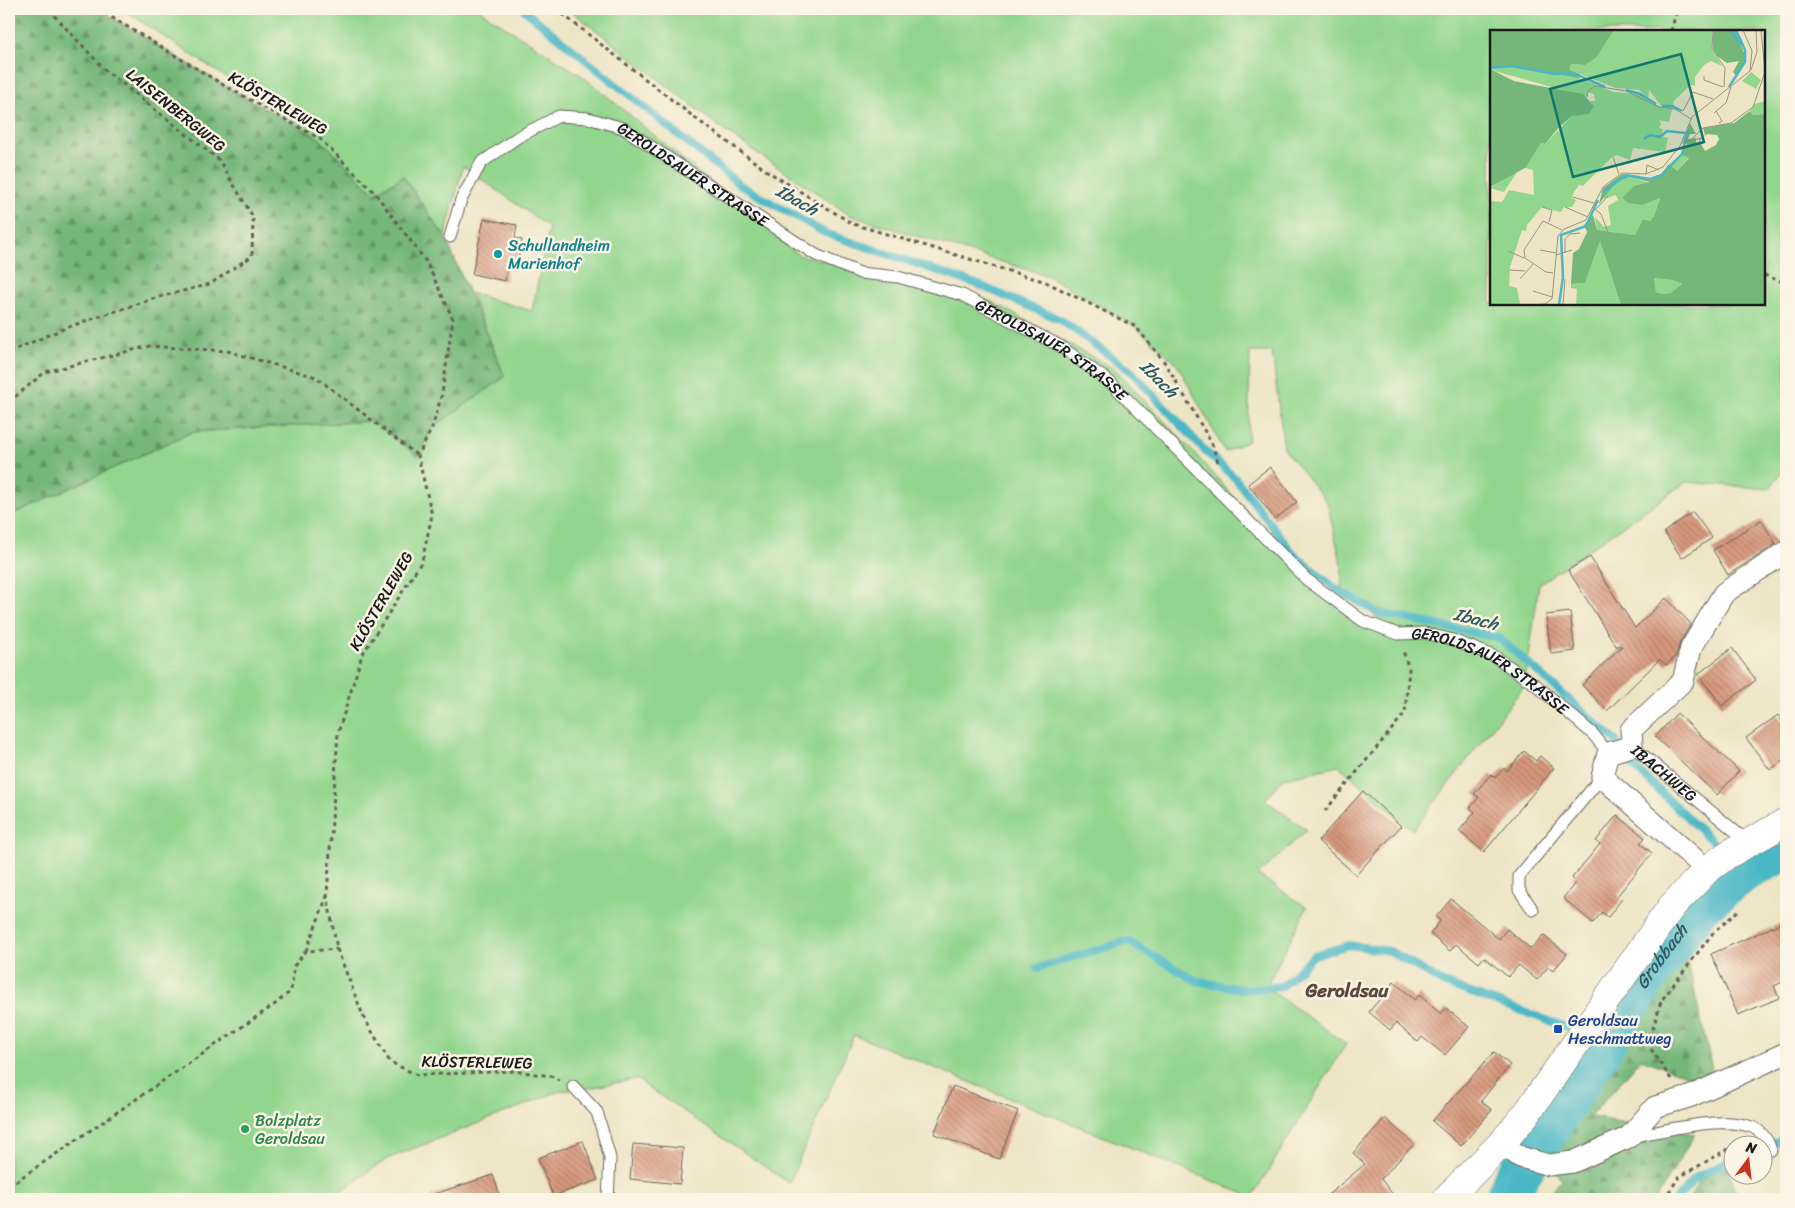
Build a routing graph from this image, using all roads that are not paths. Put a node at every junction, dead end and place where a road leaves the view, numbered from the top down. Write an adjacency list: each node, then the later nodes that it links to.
1 (450, 237): 3 (lane, GEROLDSAUER STRASSE)
2 (1786, 552): 3 (street, IBACHWEG)
3 (1620, 749): 4 (street); 6 (lane, IBACHWEG)
4 (1602, 777): 7 (street); 8 (lane)
5 (1786, 822): 6 (main road)
6 (1748, 842): 7 (main road)
7 (1707, 870): 13 (main road)
8 (1534, 910)
9 (1786, 1053): 12 (street)
10 (573, 1086): 14 (lane)
11 (1760, 1136): 12 (lane)
12 (1628, 1137): 13 (street)
13 (1511, 1150): 15 (main road)
14 (608, 1199)
15 (1446, 1199)

